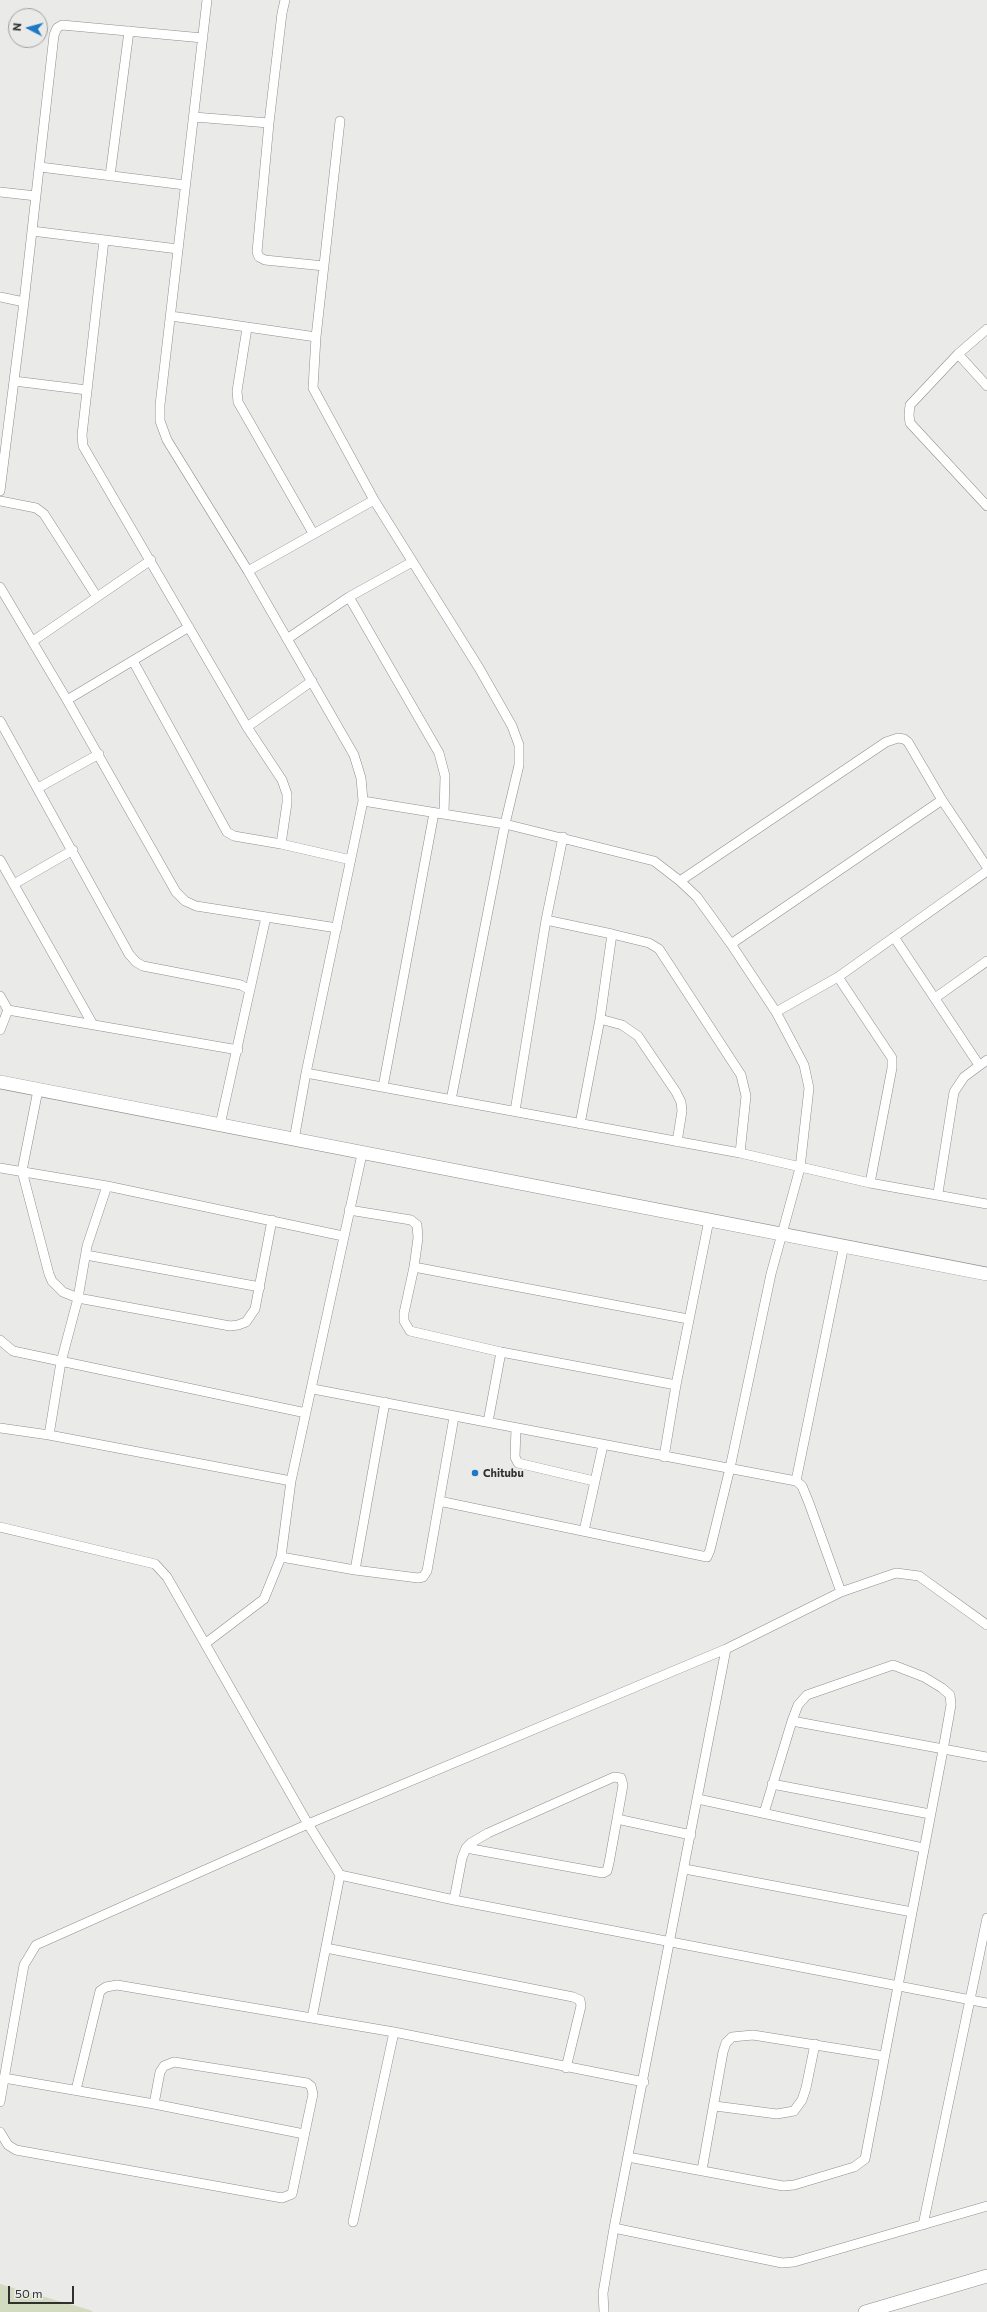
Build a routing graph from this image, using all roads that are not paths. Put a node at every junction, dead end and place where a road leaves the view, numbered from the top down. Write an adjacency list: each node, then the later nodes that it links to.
1 (207, 0): 4 (street)
2 (285, 0): 7 (street)
3 (129, 31): 4 (street); 8 (street); 9 (street)
4 (203, 38): 5 (street)
5 (194, 117): 7 (street); 10 (street)
6 (340, 121): 16 (street)
7 (269, 123): 16 (street)
8 (40, 167): 9 (street); 12 (street)
9 (110, 176): 10 (street)
10 (185, 185): 15 (street)
11 (0, 192): 12 (street)
12 (36, 196): 13 (street)
13 (32, 231): 14 (street); 18 (street)
14 (104, 240): 15 (street); 26 (street)
15 (178, 249): 19 (street)
16 (324, 266): 22 (street)
17 (0, 297): 18 (street)
18 (24, 302): 24 (street)
19 (171, 316): 20 (street); 35 (street)
20 (247, 328): 22 (street); 32 (street)
21 (987, 329): 23 (street)
22 (316, 337): 29 (street)
23 (958, 354): 25 (street); 31 (street)
24 (14, 380): 26 (street); 27 (street)
25 (987, 386)
26 (87, 390): 33 (street)
27 (2, 444): 28 (street)
28 (0, 491)
29 (374, 500): 32 (street); 34 (street)
30 (0, 501): 38 (street)
31 (987, 506)
32 (313, 533): 35 (street)
33 (151, 560): 38 (street); 39 (street)
34 (412, 562): 37 (street); 53 (street)
35 (248, 571): 40 (street)
36 (0, 588): 41 (street)
37 (349, 597): 40 (street); 52 (street)
38 (97, 598): 41 (street)
39 (190, 627): 42 (street); 46 (street)
40 (287, 639): 43 (street)
41 (33, 641): 44 (street)
42 (133, 661): 44 (street); 55 (street)
43 (312, 681): 46 (street); 50 (street)
44 (67, 700): 47 (street)
45 (0, 721): 48 (street)
46 (247, 727): 55 (street)
47 (98, 754): 48 (street); 63 (street)
48 (38, 788): 56 (street)
49 (942, 800): 59 (street); 61 (street); 68 (street)
50 (363, 801): 51 (street); 58 (street)
51 (434, 813): 52 (street); 84 (street)
52 (444, 814): 53 (street)
53 (505, 824): 54 (street); 86 (street)
54 (563, 837): 61 (street); 64 (street)
55 (282, 844): 58 (street)
56 (73, 850): 62 (street); 71 (street)
57 (0, 860): 62 (street)
58 (352, 860): 65 (street)
59 (987, 867)
60 (987, 871): 67 (street)
61 (680, 881): 68 (street)
62 (14, 884): 77 (street)
63 (266, 917): 65 (street); 71 (street)
64 (546, 920): 66 (street); 87 (street)
65 (337, 928): 82 (street)
66 (612, 934): 76 (street); 92 (street)
67 (894, 937): 70 (street); 73 (street)
68 (731, 944): 75 (street)
69 (987, 961): 73 (street)
70 (838, 977): 75 (street); 97 (street)
71 (250, 990): 79 (street)
72 (0, 996): 74 (street)
73 (935, 998): 81 (street)
74 (8, 1010): 77 (street); 78 (street)
75 (776, 1012): 95 (street)
76 (600, 1019): 88 (street); 91 (street)
77 (92, 1023): 79 (street)
78 (0, 1030)
79 (238, 1050): 89 (street)
80 (987, 1060): 81 (street)
81 (979, 1065): 99 (street)
82 (306, 1073): 84 (street); 90 (street)
83 (0, 1082): 85 (street)
84 (383, 1087): 86 (street)
85 (38, 1090): 89 (street); 96 (street)
86 (451, 1100): 87 (street)
87 (515, 1111): 88 (street)
88 (580, 1124): 91 (street)
89 (220, 1125): 90 (street)
90 (294, 1140): 93 (street)
91 (677, 1142): 92 (street)
92 (740, 1153): 95 (street)
93 (362, 1154): 101 (street); 103 (street)
94 (0, 1168): 96 (street)
95 (800, 1168): 97 (street); 104 (street)
96 (22, 1171): 98 (street); 111 (street)
97 (870, 1183): 99 (street)
98 (107, 1186): 102 (street); 107 (street)
99 (938, 1193): 100 (street)
100 (987, 1204)
101 (349, 1210): 105 (street); 108 (street)
102 (272, 1220): 105 (street); 110 (street)
103 (709, 1220): 104 (street); 112 (street)
104 (782, 1234): 106 (street); 127 (street)
105 (343, 1236): 117 (street)
106 (844, 1246): 109 (street); 130 (street)
107 (86, 1255): 110 (street); 111 (street)
108 (414, 1267): 112 (street); 114 (street)
109 (987, 1274)
110 (260, 1287): 111 (street)
111 (78, 1298): 115 (street)
112 (688, 1320): 116 (street)
113 (0, 1340): 115 (street)
114 (501, 1352): 116 (street); 121 (street)
115 (61, 1362): 119 (street); 124 (street)
116 (676, 1385): 126 (street)
117 (313, 1389): 118 (street); 119 (street)
118 (385, 1402): 120 (street); 135 (street)
119 (306, 1413): 128 (street)
120 (454, 1417): 121 (street); 131 (street)
121 (488, 1422): 123 (street)
122 (0, 1428): 124 (street)
123 (516, 1428): 125 (street); 129 (street)
124 (49, 1435): 128 (street)
125 (603, 1445): 126 (street); 129 (street)
126 (664, 1457): 127 (street)
127 (730, 1468): 130 (street); 133 (street)
128 (291, 1481): 134 (street)
129 (594, 1481): 133 (street)
130 (796, 1481): 136 (street)
131 (439, 1501): 133 (street); 135 (street)
132 (0, 1527): 138 (street)
133 (584, 1530)
134 (281, 1557): 135 (street); 138 (street)
135 (355, 1570)
136 (841, 1592): 137 (street); 139 (street)
137 (987, 1625)
138 (206, 1643): 148 (street)
139 (726, 1649): 144 (street); 148 (street)
140 (792, 1721): 141 (street); 141 (street); 143 (street)
141 (943, 1750): 142 (street); 146 (street)
142 (987, 1757)
143 (772, 1784): 145 (street); 146 (street)
144 (698, 1799): 145 (street); 149 (street)
145 (764, 1813): 151 (street)
146 (930, 1814): 151 (street)
147 (617, 1819): 149 (street); 150 (street); 150 (street)
148 (308, 1824): 153 (street); 167 (street)
149 (691, 1835): 152 (street)
150 (466, 1848): 154 (street)
151 (924, 1848): 155 (street)
152 (684, 1869): 155 (street); 157 (street)
153 (340, 1875): 154 (street); 158 (street)
154 (454, 1900): 157 (street)
155 (912, 1912): 159 (street)
156 (987, 1918): 160 (street)
157 (671, 1942): 159 (street); 168 (street)
158 (326, 1948): 162 (street); 166 (street)
159 (899, 1985): 160 (street); 165 (street)
160 (971, 2000): 161 (street); 179 (street)
161 (987, 2003)
162 (312, 2018): 163 (street); 169 (street)
163 (394, 2032): 166 (street); 178 (street)
164 (815, 2044): 165 (street); 172 (street); 172 (street)
165 (884, 2056): 176 (street)
166 (566, 2068): 168 (street)
167 (4, 2078): 169 (street); 170 (street)
168 (644, 2082): 175 (street)
169 (76, 2090): 171 (street)
170 (0, 2102)
171 (154, 2104): 174 (street); 174 (street)
172 (714, 2106): 176 (street)
173 (0, 2132): 174 (street)
174 (304, 2134)
175 (628, 2157): 176 (street); 180 (street)
176 (702, 2170)
177 (987, 2206): 179 (street)
178 (353, 2222)
179 (923, 2225): 180 (street)
180 (614, 2228): 182 (street)
181 (987, 2276): 183 (street)
182 (604, 2312)
183 (865, 2312)

